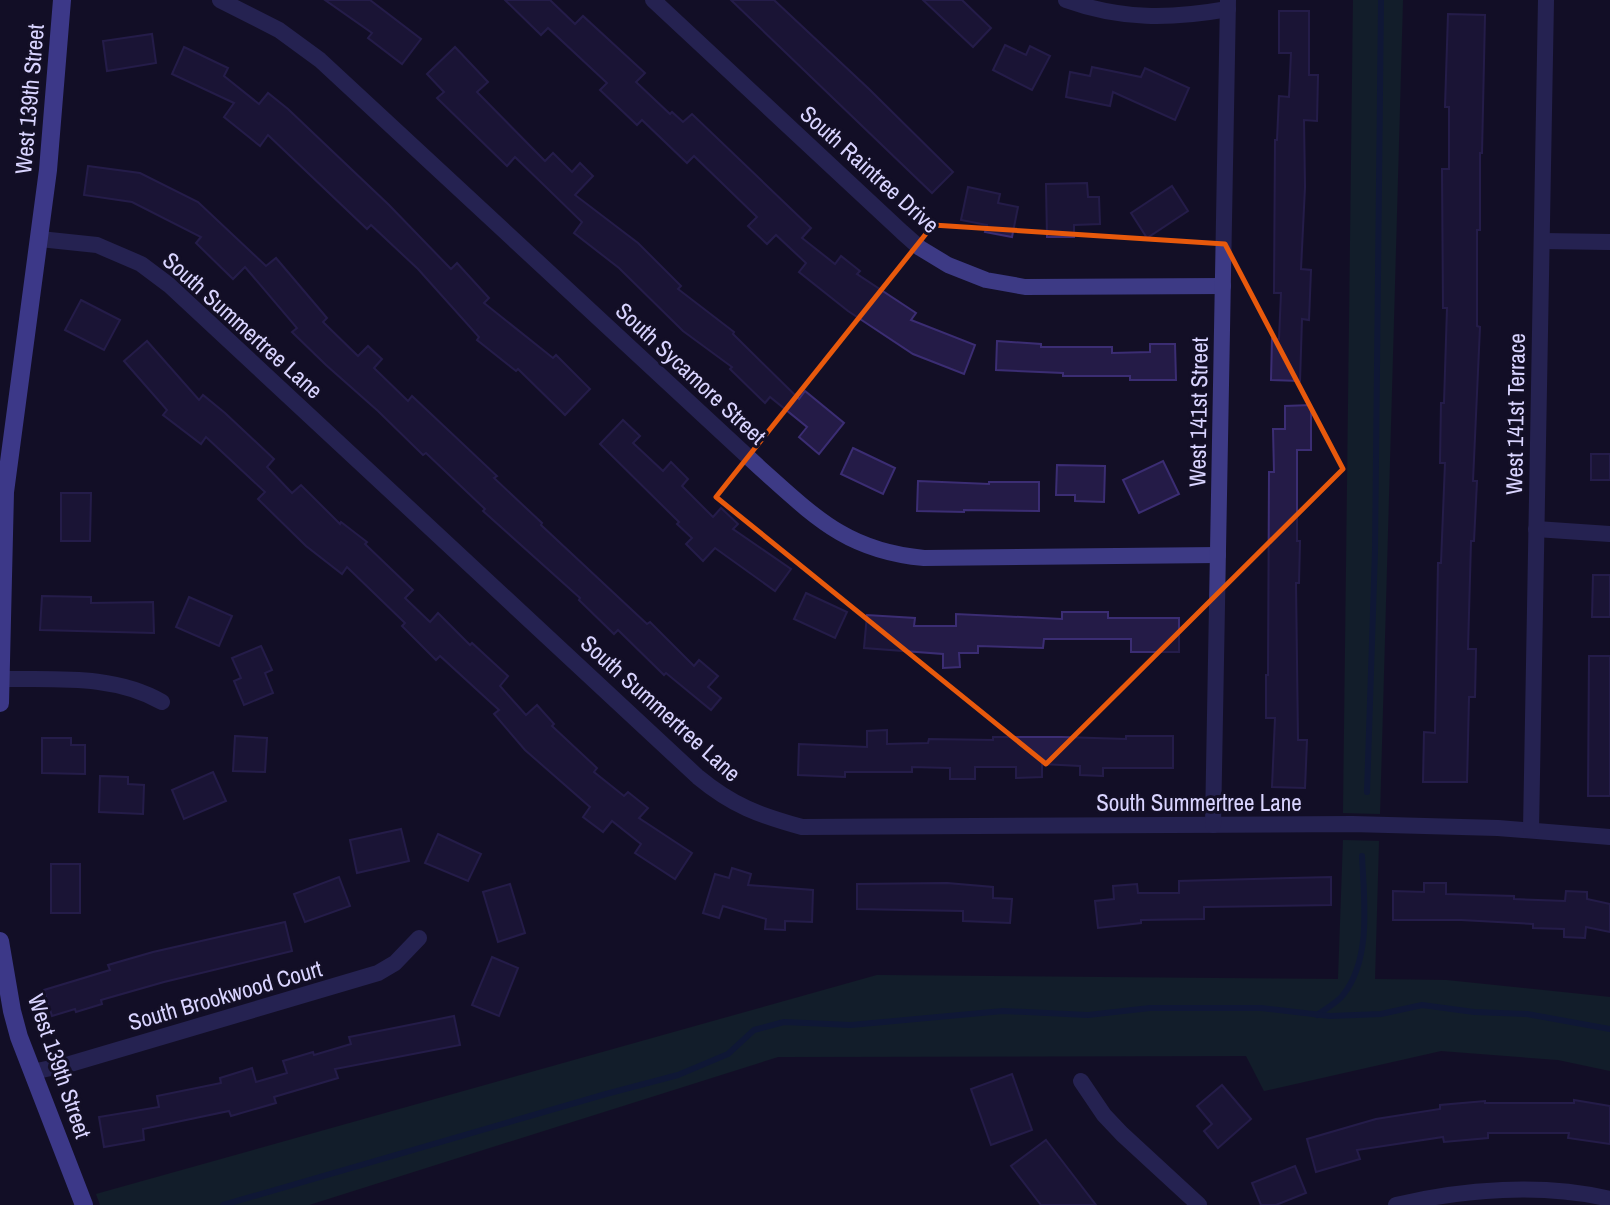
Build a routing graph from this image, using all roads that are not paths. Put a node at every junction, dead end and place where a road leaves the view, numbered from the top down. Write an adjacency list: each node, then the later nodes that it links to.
1 (62, 0): 7 (street, West 139th Street)
2 (220, 0): 13 (street, South Sycamore Street)
3 (653, 0): 10 (street, South Raintree Drive)
4 (1066, 0): 6 (street)
5 (1546, 0): 8 (street, West 141st Terrace)
6 (1228, 5): 10 (street, West 141st Street)
7 (40, 239): 14 (street, West 139th Street); 17 (street, South Summertree Lane)
8 (1542, 241): 9 (street); 11 (street, West 141st Terrace)
9 (1610, 243)
10 (1223, 286): 13 (street, West 141st Street)
11 (1536, 529): 12 (street); 18 (street, West 141st Terrace)
12 (1610, 534)
13 (1218, 555): 17 (street, West 141st Street)
14 (1, 678): 15 (street); 16 (street, West 139th Street)
15 (162, 702)
16 (0, 703)
17 (1213, 825): 18 (street, South Summertree Lane)
18 (1531, 830): 19 (street, South Summertree Lane)
19 (1610, 836)
20 (419, 938): 22 (street, South Brookwood Court)
21 (0, 941): 22 (street, West 139th Street)
22 (32, 1072): 25 (street, West 139th Street)
23 (1081, 1081): 26 (street)
24 (1610, 1199): 27 (street)
25 (85, 1205)
26 (1199, 1205)
27 (1396, 1205)

